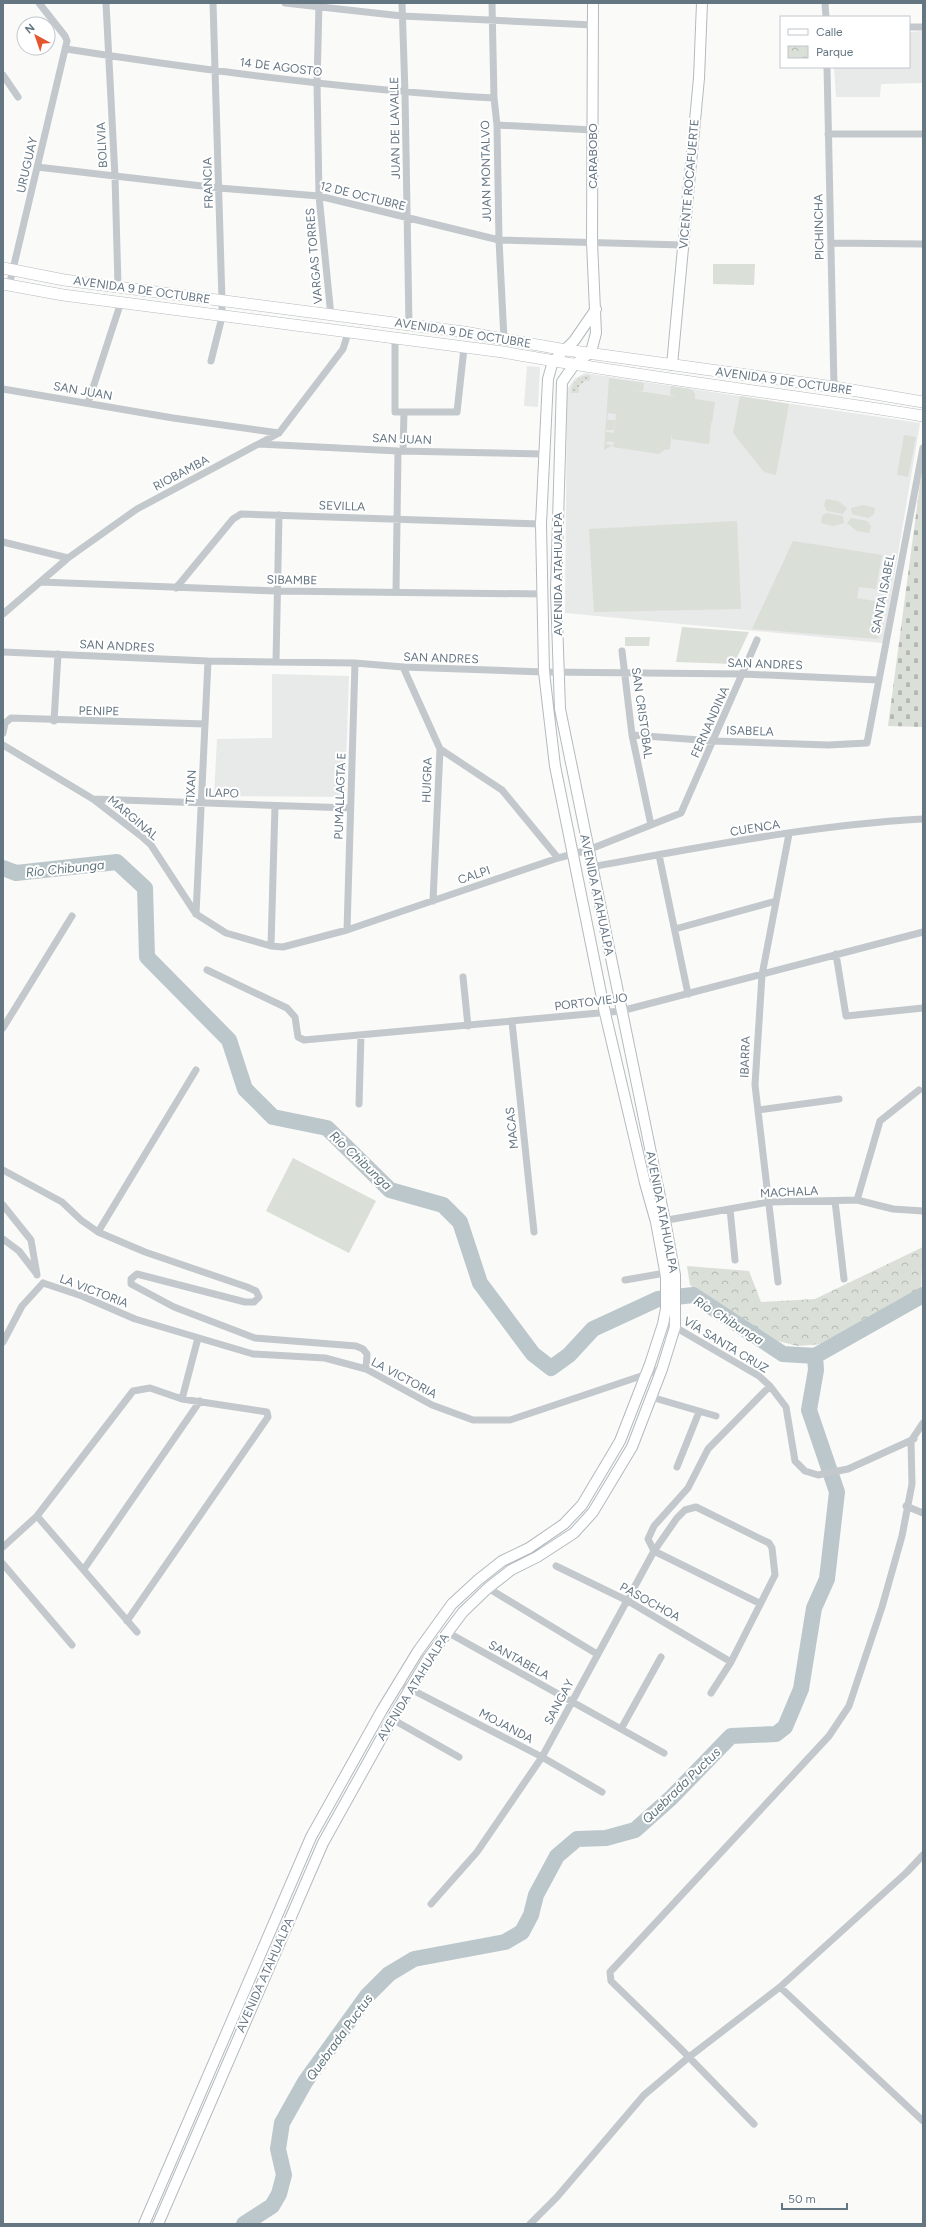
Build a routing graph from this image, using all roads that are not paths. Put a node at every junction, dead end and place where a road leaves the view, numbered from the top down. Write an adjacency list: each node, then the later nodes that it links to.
1 (39, 3): 17 (street)
2 (106, 3): 18 (street, BOLIVIA)
3 (213, 3): 20 (street, FRANCIA)
4 (285, 3): 10 (street)
5 (402, 3): 11 (street, JUAN DE LAVALLE)
6 (492, 3): 13 (street, JUAN MONTALVO)
7 (593, 3): 14 (main road, CARABOBO)
8 (702, 3): 39 (main road, VICENTE ROCAFUERTE)
9 (825, 3): 12 (street)
10 (319, 5): 11 (street); 22 (street, VARGAS TORRES)
11 (402, 16): 13 (street); 23 (street, JUAN DE LAVALLE)
12 (826, 16)
13 (492, 21): 14 (street); 25 (street, JUAN MONTALVO)
14 (592, 25): 27 (main road, CARABOBO)
15 (910, 27): 16 (street)
16 (923, 27)
17 (66, 50): 18 (street, 14 DE AGOSTO); 30 (street, URUGUAY)
18 (110, 56): 20 (street, 14 DE AGOSTO); 31 (street, BOLIVIA)
19 (827, 68): 28 (street, PICHINCHA)
20 (215, 70): 22 (street, 14 DE AGOSTO); 32 (street, FRANCIA)
21 (3, 75): 24 (street)
22 (317, 83): 23 (street, 14 DE AGOSTO); 33 (street, VARGAS TORRES)
23 (406, 93): 25 (street, 14 DE AGOSTO); 34 (street, JUAN DE LAVALLE)
24 (18, 97)
25 (494, 98): 26 (street, JUAN MONTALVO)
26 (498, 125): 27 (street); 35 (street, JUAN MONTALVO)
27 (593, 130): 36 (main road, CARABOBO)
28 (828, 134): 29 (street); 37 (street, PICHINCHA)
29 (923, 134)
30 (37, 167): 31 (street, 12 DE OCTUBRE); 40 (street, URUGUAY)
31 (115, 177): 32 (street, 12 DE OCTUBRE); 42 (street, BOLIVIA)
32 (219, 188): 33 (street, 12 DE OCTUBRE); 43 (street, FRANCIA)
33 (319, 196): 34 (street, 12 DE OCTUBRE); 46 (street, VARGAS TORRES)
34 (407, 218): 35 (street, 12 DE OCTUBRE); 48 (street, JUAN DE LAVALLE)
35 (499, 240): 36 (street, 12 DE OCTUBRE); 51 (street, JUAN MONTALVO)
36 (592, 242): 39 (street, 12 DE OCTUBRE); 45 (main road, CARABOBO)
37 (831, 243): 38 (street); 59 (street, PICHINCHA)
38 (923, 244)
39 (683, 245): 58 (main road, VICENTE ROCAFUERTE)
40 (8, 269): 41 (street, URUGUAY); 42 (main road, AVENIDA 9 DE OCTUBRE)
41 (6, 285): 44 (main road, AVENIDA 9 DE OCTUBRE)
42 (118, 286): 43 (main road, AVENIDA 9 DE OCTUBRE)
43 (222, 301): 46 (main road, AVENIDA 9 DE OCTUBRE); 47 (street, FRANCIA)
44 (120, 302): 47 (main road, AVENIDA 9 DE OCTUBRE); 62 (street)
45 (596, 309): 53 (main road); 54 (main road, CARABOBO)
46 (331, 316): 48 (main road, AVENIDA 9 DE OCTUBRE)
47 (222, 317): 49 (main road, AVENIDA 9 DE OCTUBRE); 55 (street, FRANCIA)
48 (409, 325): 51 (main road, AVENIDA 9 DE OCTUBRE)
49 (348, 333): 50 (main road, AVENIDA 9 DE OCTUBRE); 65 (street, RIOBAMBA)
50 (394, 338): 52 (main road, AVENIDA 9 DE OCTUBRE); 63 (street)
51 (504, 339): 53 (main road, AVENIDA 9 DE OCTUBRE)
52 (464, 348): 56 (main road, AVENIDA 9 DE OCTUBRE); 63 (street)
53 (566, 350): 54 (main road, AVENIDA 9 DE OCTUBRE); 56 (main road)
54 (591, 352): 57 (main road, AVENIDA ATAHUALPA); 58 (main road, AVENIDA 9 DE OCTUBRE)
55 (211, 361)
56 (553, 361): 57 (main road, AVENIDA 9 DE OCTUBRE); 69 (main road, AVENIDA ATAHUALPA)
57 (574, 364): 64 (main road, AVENIDA 9 DE OCTUBRE); 90 (main road, AVENIDA ATAHUALPA)
58 (672, 365): 59 (main road, AVENIDA 9 DE OCTUBRE)
59 (834, 387): 61 (main road, AVENIDA 9 DE OCTUBRE)
60 (3, 389): 62 (street, SAN JUAN)
61 (923, 402)
62 (88, 403): 65 (street, SAN JUAN)
63 (404, 412): 68 (street)
64 (923, 416)
65 (279, 433): 66 (street, RIOBAMBA)
66 (259, 444): 68 (street, SAN JUAN); 74 (street, RIOBAMBA)
67 (923, 448): 93 (street, SANTA ISABEL)
68 (400, 450): 69 (street, SAN JUAN); 71 (street)
69 (544, 454): 72 (main road, AVENIDA ATAHUALPA)
70 (279, 515): 71 (street, SEVILLA); 76 (street, SEVILLA); 77 (street)
71 (395, 519): 72 (street, SEVILLA); 78 (street)
72 (541, 524): 79 (main road, AVENIDA ATAHUALPA)
73 (3, 542): 74 (street)
74 (68, 558): 75 (street, RIOBAMBA)
75 (41, 582): 76 (street, SIBAMBE); 80 (street, RIOBAMBA)
76 (176, 588): 77 (street, SIBAMBE)
77 (277, 591): 78 (street, SIBAMBE); 86 (street)
78 (396, 592): 79 (street, SIBAMBE)
79 (543, 594): 89 (main road, AVENIDA ATAHUALPA)
80 (3, 614)
81 (757, 640): 92 (street, FERNANDINA)
82 (622, 651): 91 (street, SAN CRISTOBAL)
83 (3, 652): 84 (street, SAN ANDRES)
84 (58, 654): 85 (street, SAN ANDRES); 94 (street)
85 (208, 661): 86 (street, SAN ANDRES); 95 (street, TIXAN)
86 (276, 662): 87 (street, SAN ANDRES)
87 (355, 663): 88 (street, SAN ANDRES); 105 (street, PUMALLAGTA E)
88 (403, 667): 89 (street, SAN ANDRES); 101 (street, HUIGRA)
89 (544, 672): 90 (street, SAN ANDRES); 111 (main road, AVENIDA ATAHUALPA)
90 (560, 672): 91 (street, SAN ANDRES); 110 (main road, AVENIDA ATAHUALPA)
91 (626, 674): 92 (street, SAN ANDRES); 97 (street, SAN CRISTOBAL)
92 (743, 674): 93 (street, SAN ANDRES); 98 (street, FERNANDINA)
93 (878, 680): 100 (street, SANTA ISABEL)
94 (54, 721): 95 (street, PENIPE); 96 (street, PENIPE)
95 (205, 724): 103 (street, TIXAN)
96 (3, 733)
97 (632, 735): 98 (street, ISABELA); 108 (street, SAN CRISTOBAL)
98 (714, 741): 100 (street, ISABELA); 106 (street, FERNANDINA)
99 (3, 744): 102 (street, MARGINAL)
100 (867, 744)
101 (440, 749): 113 (street); 115 (street, HUIGRA)
102 (93, 799): 103 (street, ILAPO); 117 (street, MARGINAL)
103 (201, 804): 104 (street, ILAPO); 117 (street, TIXAN)
104 (275, 806): 105 (street, ILAPO); 122 (street)
105 (350, 808): 120 (street, PUMALLAGTA E)
106 (681, 813): 108 (street, CALPI)
107 (923, 819): 109 (street, CUENCA)
108 (651, 824): 110 (street, CALPI)
109 (789, 834): 112 (street, CUENCA); 116 (street, IBARRA)
110 (588, 850): 111 (street, CALPI); 114 (main road, AVENIDA ATAHUALPA)
111 (574, 854): 113 (street, CALPI); 130 (main road, AVENIDA ATAHUALPA)
112 (659, 855): 114 (street, CUENCA); 119 (street)
113 (558, 858): 115 (street, CALPI)
114 (592, 867): 129 (main road, AVENIDA ATAHUALPA)
115 (433, 901): 120 (street, CALPI)
116 (776, 901): 119 (street); 125 (street, IBARRA)
117 (196, 914): 122 (street, MARGINAL)
118 (72, 916): 133 (street)
119 (674, 929): 127 (street)
120 (347, 930): 122 (street, CALPI)
121 (923, 932): 123 (street, PORTOVIEJO)
122 (271, 946)
123 (836, 954): 125 (street, PORTOVIEJO); 128 (street)
124 (207, 970): 134 (street, PORTOVIEJO)
125 (762, 976): 127 (street, PORTOVIEJO); 139 (street, IBARRA)
126 (463, 977): 132 (street)
127 (688, 994): 129 (street, PORTOVIEJO)
128 (923, 1008)
129 (621, 1011): 130 (street, PORTOVIEJO); 147 (main road, AVENIDA ATAHUALPA)
130 (606, 1013): 131 (street, PORTOVIEJO); 147 (main road, AVENIDA ATAHUALPA)
131 (512, 1022): 132 (street, PORTOVIEJO); 149 (street, MACAS)
132 (468, 1026): 134 (street, PORTOVIEJO)
133 (3, 1028)
134 (361, 1035): 138 (street)
135 (196, 1070): 148 (street)
136 (919, 1090): 141 (street)
137 (839, 1099): 139 (street)
138 (359, 1104)
139 (758, 1110): 143 (street, IBARRA)
140 (3, 1170): 148 (street)
141 (857, 1200): 142 (street, MACHALA); 146 (street, MACHALA)
142 (835, 1201): 143 (street, MACHALA); 154 (street)
143 (769, 1202): 145 (street, MACHALA); 156 (street, IBARRA)
144 (3, 1205): 152 (street)
145 (730, 1209): 147 (street, MACHALA); 151 (street)
146 (923, 1211)
147 (661, 1221): 153 (main road, AVENIDA ATAHUALPA)
148 (98, 1232): 162 (street)
149 (534, 1232)
150 (3, 1239): 152 (street)
151 (735, 1260)
152 (37, 1275): 157 (street)
153 (669, 1275): 155 (street); 158 (main road, AVENIDA ATAHUALPA); 159 (main road, AVENIDA ATAHUALPA)
154 (844, 1279)
155 (625, 1280)
156 (778, 1282)
157 (42, 1283): 160 (street, LA VICTORIA); 161 (street)
158 (663, 1320): 159 (street, VÍA SANTA CRUZ); 164 (main road, AVENIDA ATAHUALPA)
159 (675, 1327): 163 (main road, AVENIDA ATAHUALPA); 165 (street, VÍA SANTA CRUZ)
160 (198, 1338): 162 (street, LA VICTORIA); 167 (street)
161 (3, 1342)
162 (366, 1369): 164 (street, LA VICTORIA)
163 (662, 1369): 164 (street, LA VICTORIA); 166 (main road, AVENIDA ATAHUALPA)
164 (646, 1374): 193 (main road, AVENIDA ATAHUALPA)
165 (770, 1386): 173 (street, VÍA SANTA CRUZ); 179 (street)
166 (651, 1397): 169 (street); 183 (main road, AVENIDA ATAHUALPA)
167 (182, 1399): 168 (street); 177 (street)
168 (200, 1401): 182 (street); 186 (street)
169 (699, 1412): 170 (street); 174 (street)
170 (716, 1416)
171 (923, 1423): 173 (street)
172 (923, 1432): 173 (street, VÍA SANTA CRUZ)
173 (911, 1441): 175 (street)
174 (677, 1467)
175 (906, 1506): 176 (street); 212 (street)
176 (923, 1513)
177 (37, 1516): 178 (street); 182 (street)
178 (3, 1547)
179 (654, 1551): 184 (street, SANGAY); 185 (street); 185 (street, SANGAY)
180 (3, 1564): 189 (street)
181 (556, 1566): 184 (street, PASOCHOA)
182 (84, 1569): 186 (street)
183 (488, 1588): 188 (main road, AVENIDA ATAHUALPA); 190 (street)
184 (628, 1601): 190 (street, SANGAY); 192 (street, PASOCHOA)
185 (760, 1603): 192 (street)
186 (127, 1621): 187 (street)
187 (137, 1632)
188 (447, 1632): 194 (main road, AVENIDA ATAHUALPA); 196 (street, SANTABELA)
189 (72, 1646)
190 (597, 1654): 196 (street, SANGAY)
191 (661, 1657): 198 (street)
192 (731, 1662): 195 (street)
193 (399, 1683): 194 (street, MOJANDA); 202 (main road, AVENIDA ATAHUALPA)
194 (411, 1689): 197 (main road, AVENIDA ATAHUALPA); 201 (street, MOJANDA)
195 (711, 1692)
196 (572, 1702): 198 (street, SANTABELA); 201 (street, SANGAY)
197 (392, 1719): 200 (street); 204 (main road, AVENIDA ATAHUALPA)
198 (621, 1729): 199 (street, SANTABELA)
199 (664, 1754)
200 (459, 1757)
201 (542, 1757): 203 (street, MOJANDA); 208 (street, SANGAY)
202 (336, 1792): 204 (main road); 206 (main road, AVENIDA ATAHUALPA)
203 (602, 1792)
204 (348, 1798): 207 (main road, AVENIDA ATAHUALPA)
205 (923, 1855): 209 (street)
206 (284, 1899): 207 (main road); 210 (main road, AVENIDA ATAHUALPA)
207 (296, 1904): 211 (main road, AVENIDA ATAHUALPA)
208 (431, 1904)
209 (780, 1986): 212 (street); 213 (street)
210 (228, 2028): 211 (main road); 215 (main road, AVENIDA ATAHUALPA)
211 (240, 2033): 216 (main road, AVENIDA ATAHUALPA)
212 (688, 2057): 214 (street); 219 (street)
213 (923, 2121)
214 (754, 2124)
215 (180, 2139): 216 (main road); 217 (main road, AVENIDA ATAHUALPA)
216 (192, 2144): 218 (main road, AVENIDA ATAHUALPA)
217 (144, 2224)
218 (158, 2224)
219 (530, 2224)

